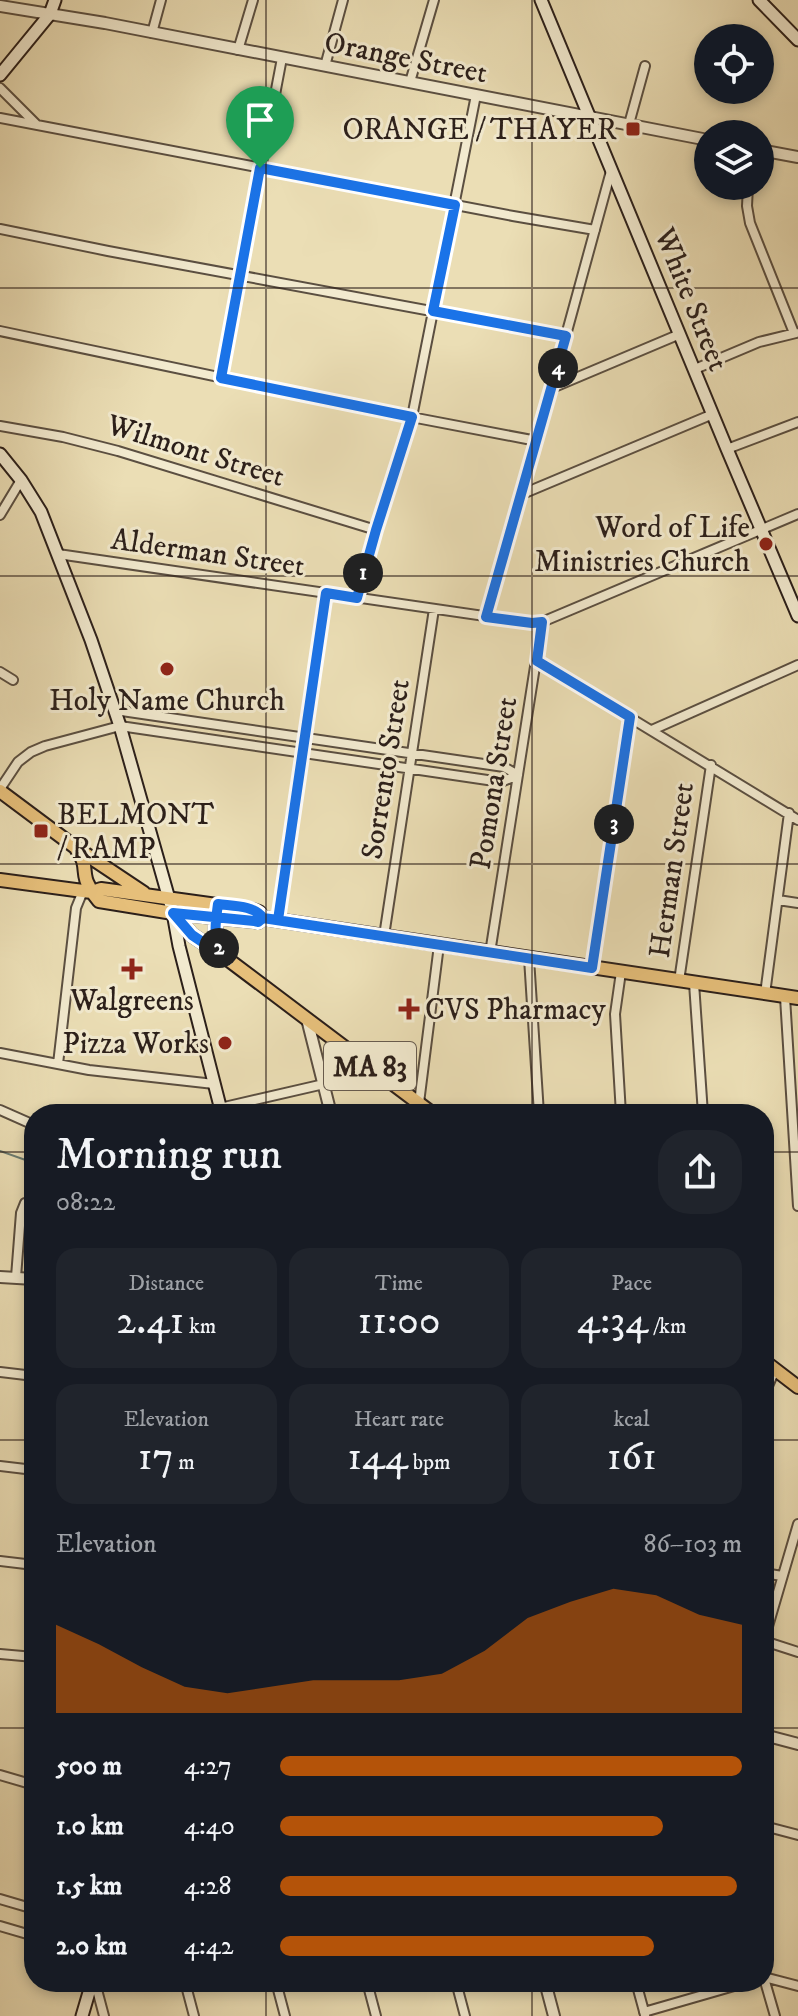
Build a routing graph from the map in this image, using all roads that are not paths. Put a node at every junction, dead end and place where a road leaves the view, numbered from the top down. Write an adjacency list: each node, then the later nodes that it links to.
1 (55, 0): 9 (main road)
2 (161, 0): 10 (street)
3 (253, 0): 12 (street)
4 (343, 0): 14 (street)
5 (434, 0): 17 (street)
6 (541, 0): 20 (main road, White Street)
7 (759, 0): 11 (main road)
8 (0, 6): 9 (street, Orange Street)
9 (50, 14): 10 (street, Orange Street); 16 (main road)
10 (152, 33): 12 (street, Orange Street)
11 (798, 40)
12 (238, 50): 13 (street, Orange Street)
13 (282, 58): 14 (street, Orange Street); 27 (street)
14 (325, 66): 17 (street, Orange Street)
15 (645, 66): 22 (street)
16 (0, 75)
17 (410, 82): 19 (street, Orange Street)
18 (0, 88): 23 (street)
19 (476, 95): 20 (street, Orange Street); 30 (street)
20 (591, 117): 22 (street, Orange Street); 28 (main road, White Street)
21 (0, 118): 23 (street)
22 (629, 124): 24 (street, Orange Street)
23 (38, 126): 27 (street)
24 (694, 137)
25 (774, 153): 26 (street)
26 (798, 157)
27 (260, 168): 30 (street); 33 (street)
28 (612, 168): 32 (street); 37 (main road, White Street)
29 (748, 200): 36 (street)
30 (455, 205): 32 (street); 34 (street)
31 (0, 229): 33 (street)
32 (595, 230): 38 (street)
33 (240, 275): 34 (street); 40 (street)
34 (433, 311): 38 (street); 43 (street)
35 (0, 331): 40 (street)
36 (796, 333): 39 (street)
37 (680, 334): 39 (main road, White Street); 41 (street)
38 (566, 336): 41 (street)
39 (695, 369): 42 (main road, White Street)
40 (221, 378): 43 (street)
41 (552, 388): 46 (street)
42 (713, 414): 47 (main road, White Street); 50 (street)
43 (412, 417): 46 (street); 54 (street)
44 (798, 422): 47 (street)
45 (0, 426): 54 (street, Wilmont Street)
46 (537, 441): 50 (street)
47 (727, 449): 53 (main road, White Street)
48 (0, 454): 49 (main road)
49 (21, 480): 52 (street); 55 (main road)
50 (520, 495): 60 (street)
51 (798, 514): 53 (street)
52 (0, 515)
53 (762, 528): 59 (main road, White Street); 61 (street)
54 (376, 530): 57 (street)
55 (58, 554): 56 (street, Alderman Street); 66 (main road)
56 (326, 593): 57 (street, Alderman Street); 70 (street)
57 (357, 598): 58 (street, Alderman Street)
58 (434, 609): 60 (street, Alderman Street); 72 (street, Sorrento Street)
59 (798, 612)
60 (486, 617): 61 (street, Alderman Street)
61 (542, 622): 62 (street, Pomona Street)
62 (537, 661): 67 (street); 75 (street, Pomona Street)
63 (798, 665): 69 (street)
64 (0, 672): 65 (street)
65 (13, 680)
66 (115, 710): 68 (main road); 70 (street)
67 (630, 717): 69 (street); 97 (street)
68 (120, 726): 71 (street); 76 (street); 84 (main road)
69 (652, 730): 73 (street)
70 (305, 738): 71 (street); 72 (street)
71 (303, 753): 74 (street); 91 (street)
72 (412, 753): 74 (street, Sorrento Street); 75 (street)
73 (711, 765): 77 (street); 99 (street, Herman Street)
74 (410, 769): 75 (street); 92 (street, Sorrento Street)
75 (518, 775): 94 (street, Pomona Street)
76 (0, 790): 79 (main road)
77 (789, 813): 78 (street); 85 (street)
78 (798, 820)
79 (75, 847): 80 (main road); 82 (main road)
80 (99, 863): 82 (main road); 83 (main road)
81 (0, 880): 82 (main road)
82 (88, 890): 83 (main road); 88 (main road); 105 (street)
83 (146, 895): 84 (main road)
84 (168, 897): 87 (main road); 88 (main road)
85 (778, 900): 86 (street); 101 (street)
86 (798, 903)
87 (218, 904): 89 (main road); 90 (main road)
88 (173, 913): 89 (main road); 95 (main road, MA 83); 106 (main road)
89 (216, 918): 90 (main road); 95 (main road)
90 (263, 918): 91 (main road)
91 (278, 920): 92 (main road)
92 (384, 936): 93 (main road)
93 (439, 945): 94 (main road); 108 (street)
94 (490, 953): 96 (main road)
95 (226, 958): 103 (main road, MA 83)
96 (529, 958): 97 (main road); 112 (street)
97 (592, 968): 98 (main road)
98 (621, 972): 99 (main road); 113 (street)
99 (679, 981): 100 (main road)
100 (694, 983): 101 (main road); 114 (street)
101 (765, 994): 102 (main road)
102 (791, 998): 118 (street)
103 (307, 1019): 107 (street); 108 (main road, MA 83)
104 (0, 1053): 105 (street)
105 (58, 1064): 106 (street)
106 (214, 1084): 109 (main road)
107 (324, 1084): 110 (street); 111 (street)
108 (419, 1103)
109 (219, 1104)
110 (248, 1104)
111 (329, 1104)
112 (538, 1104)
113 (620, 1104)
114 (702, 1104)
115 (0, 1110): 116 (street)
116 (24, 1121)
117 (24, 1206): 120 (street)
118 (798, 1206)
119 (0, 1277): 120 (street)
120 (16, 1277): 121 (street)
121 (24, 1278)
122 (775, 1370): 125 (main road)
123 (0, 1372): 124 (street)
124 (24, 1375)
125 (798, 1387)
126 (0, 1466): 127 (street)
127 (24, 1469)
128 (798, 1524): 129 (street)
129 (788, 1558): 131 (street); 134 (street)
130 (0, 1561): 132 (street)
131 (798, 1561)
132 (24, 1564)
133 (774, 1575): 134 (street)
134 (782, 1576): 135 (street)
135 (774, 1604)
136 (774, 1644): 137 (street)
137 (798, 1652)
138 (0, 1654): 139 (street)
139 (24, 1656)
140 (774, 1738): 141 (street)
141 (798, 1744)
142 (0, 1775): 143 (street)
143 (24, 1782)
144 (774, 1829): 145 (street)
145 (798, 1835)
146 (0, 1899): 147 (street)
147 (24, 1906)
148 (0, 1926): 149 (street)
149 (24, 1933)
150 (774, 1980): 151 (street)
151 (798, 1986)
152 (90, 1992): 163 (main road)
153 (97, 1992): 164 (street)
154 (188, 1992): 165 (street)
155 (279, 1992): 166 (street)
156 (370, 1992): 167 (street)
157 (459, 1992): 168 (street)
158 (548, 1992): 169 (street)
159 (638, 1992): 162 (street)
160 (716, 1992): 162 (street)
161 (768, 1992): 170 (street)
162 (644, 2014)
163 (82, 2016)
164 (104, 2016)
165 (194, 2016)
166 (285, 2016)
167 (376, 2016)
168 (465, 2016)
169 (554, 2016)
170 (775, 2016)

